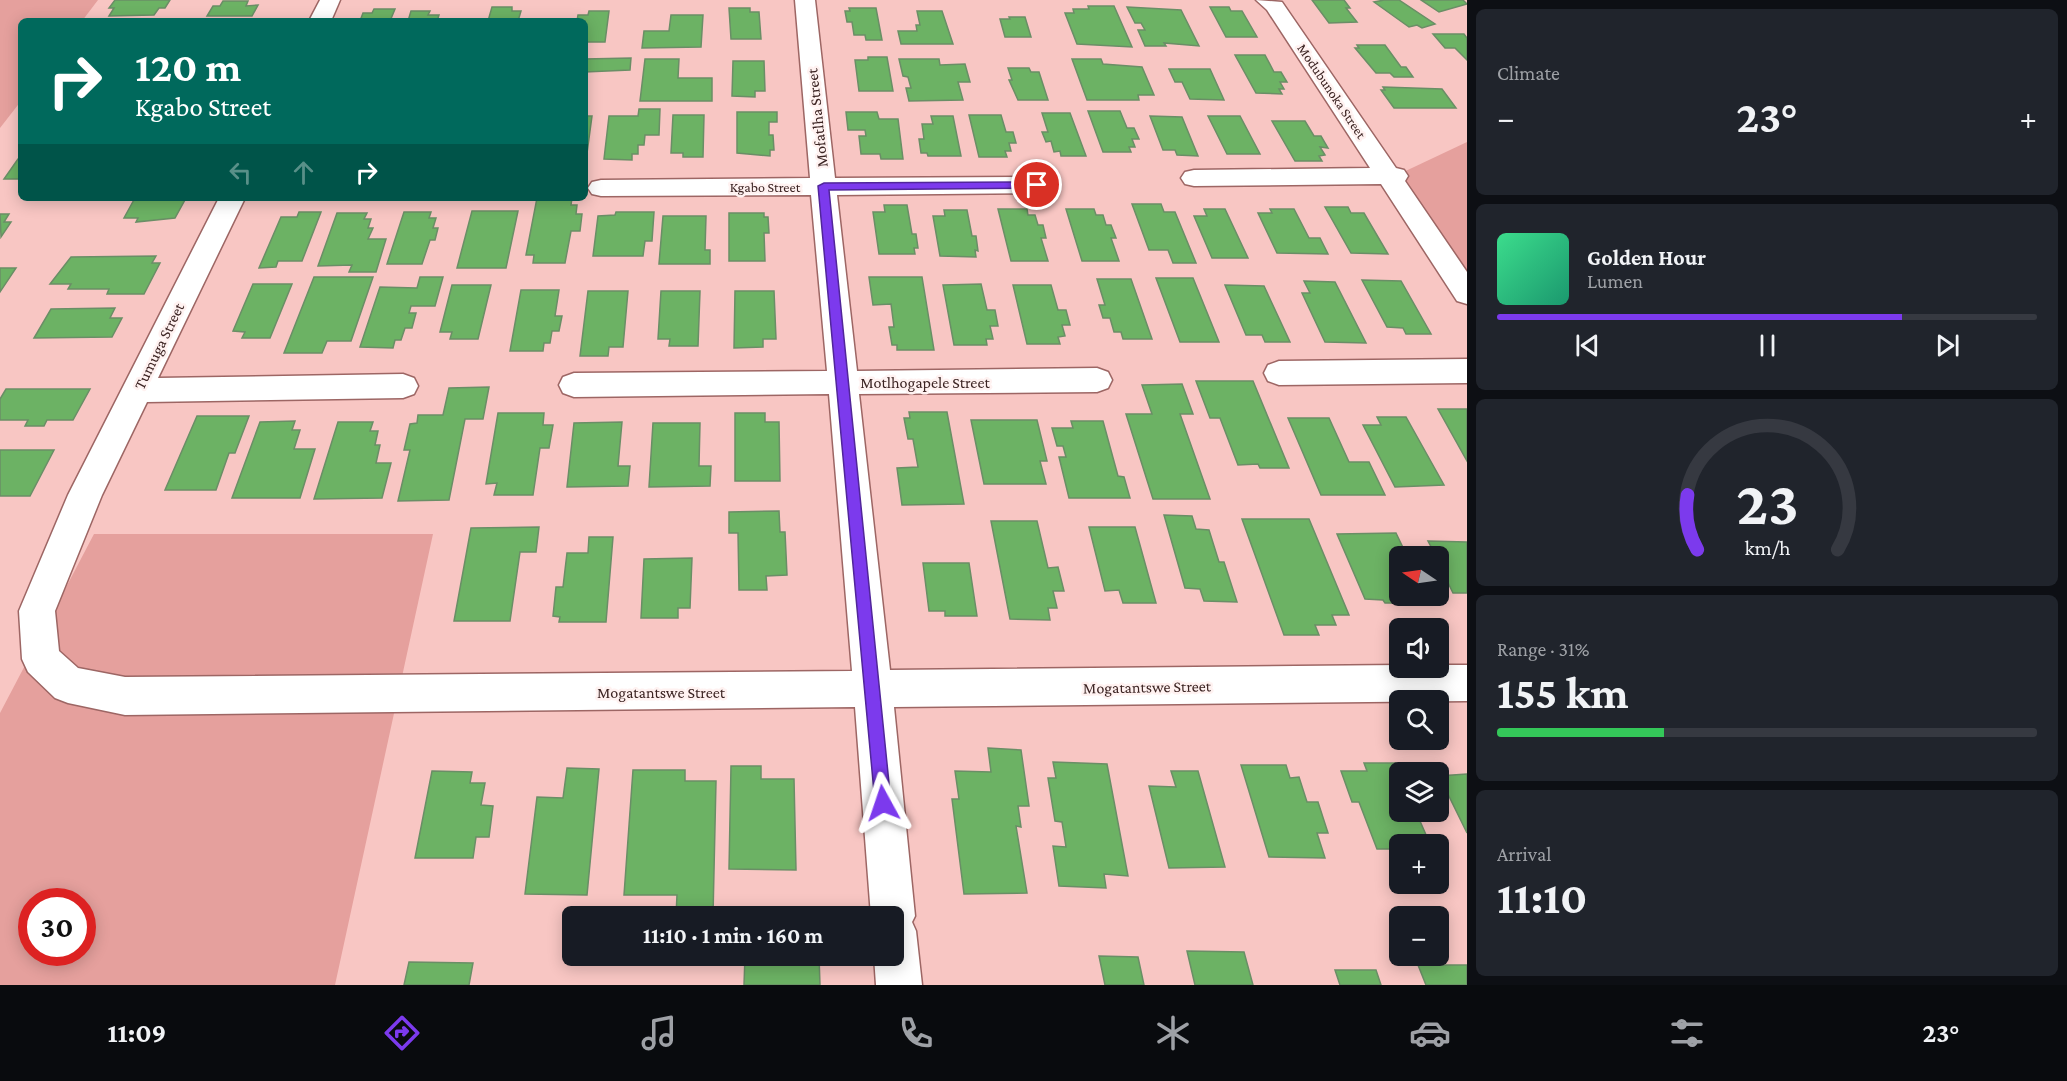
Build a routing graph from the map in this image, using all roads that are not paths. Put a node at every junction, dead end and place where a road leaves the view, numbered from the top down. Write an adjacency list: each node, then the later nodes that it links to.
1 (330, 0): 4 (street)
2 (805, 0): 8 (street, Mofatlha Street)
3 (1270, 3): 5 (street, Modubunoka Street)
4 (321, 18)
5 (1392, 176): 6 (street); 11 (street, Modubunoka Street)
6 (1194, 178)
7 (1037, 185): 8 (street, Kgabo Street)
8 (824, 186): 9 (street, Kgabo Street); 15 (street, Mofatlha Street)
9 (601, 188)
10 (231, 201): 18 (street, Tumuga Street)
11 (1467, 294)
12 (1467, 371): 13 (street)
13 (1279, 373)
14 (1097, 381): 15 (street, Motlhogapele Street)
15 (843, 382): 16 (street, Motlhogapele Street); 21 (street, Mofatlha Street)
16 (574, 385)
17 (403, 386): 18 (street)
18 (137, 390): 19 (street, Tumuga Street)
19 (85, 495): 21 (street, Mogatantswe Street)
20 (1467, 683): 21 (street, Mogatantswe Street)
21 (873, 690): 22 (street, Mofatlha Street)
22 (892, 906)
23 (897, 966): 24 (street)
24 (899, 985)

